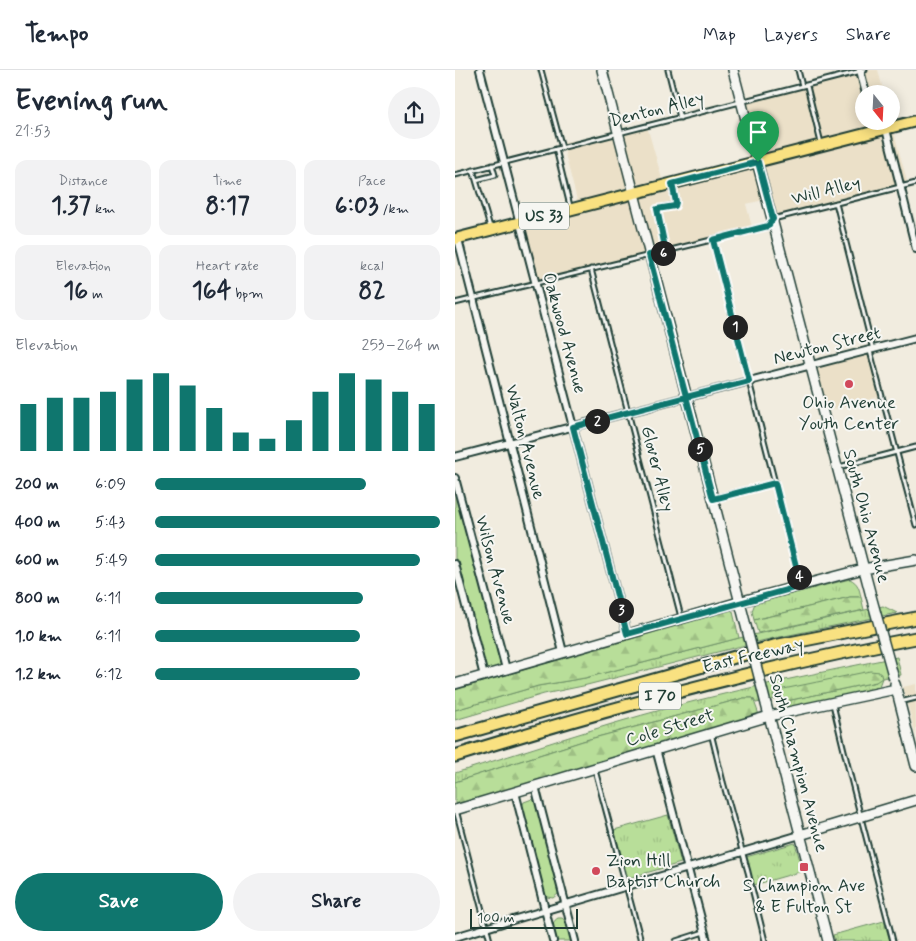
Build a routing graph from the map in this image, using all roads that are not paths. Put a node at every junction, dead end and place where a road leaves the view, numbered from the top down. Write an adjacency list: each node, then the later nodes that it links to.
1 (480, 70): 21 (street, Oakwood Avenue)
2 (541, 70): 19 (lane)
3 (602, 70): 17 (street, South Champion Avenue)
4 (668, 70): 12 (lane)
5 (733, 70): 11 (street, South Ohio Avenue)
6 (798, 70): 10 (lane)
7 (862, 70): 8 (lane, Denton Alley); 9 (street)
8 (807, 85): 10 (lane, Denton Alley); 18 (lane)
9 (864, 85)
10 (802, 86): 11 (lane, Denton Alley)
11 (742, 102): 12 (lane, Denton Alley); 22 (street, South Ohio Avenue)
12 (680, 118): 17 (lane, Denton Alley)
13 (916, 121): 14 (main road, US 33)
14 (900, 124)
15 (869, 130): 18 (main road, US 33)
16 (879, 130): 29 (street)
17 (619, 134): 19 (lane, Denton Alley); 30 (street, South Champion Avenue)
18 (821, 146): 22 (main road, US 33)
19 (562, 148): 20 (lane, Denton Alley)
20 (556, 149): 21 (lane, Denton Alley); 32 (lane)
21 (504, 162): 23 (lane, Denton Alley); 34 (street, Oakwood Avenue)
22 (758, 162): 28 (main road, US 33); 33 (street, South Ohio Avenue)
23 (492, 165): 24 (lane, Denton Alley); 26 (lane)
24 (473, 170): 25 (lane, Denton Alley); 26 (lane)
25 (455, 175)
26 (476, 180): 35 (lane)
27 (916, 182): 29 (lane, Will Alley)
28 (672, 184): 30 (main road, US 33); 39 (lane)
29 (901, 186): 31 (lane, Will Alley); 38 (street)
30 (634, 194): 32 (main road, US 33); 40 (street, South Champion Avenue)
31 (836, 203): 33 (lane, Will Alley); 46 (lane)
32 (571, 209): 34 (main road, US 33)
33 (773, 219): 37 (lane, Will Alley); 47 (street, South Ohio Avenue)
34 (520, 222): 35 (main road, US 33); 42 (street, Oakwood Avenue)
35 (491, 230): 36 (main road, US 33)
36 (456, 239): 43 (street, Walton Avenue)
37 (713, 240): 39 (lane, Will Alley); 48 (lane)
38 (916, 249)
39 (666, 252): 40 (lane, Will Alley)
40 (649, 255): 41 (lane, Will Alley); 49 (street, South Champion Avenue)
41 (591, 269): 42 (lane, Will Alley); 50 (lane, Glover Alley)
42 (536, 283): 43 (lane, Will Alley); 51 (street, Oakwood Avenue)
43 (473, 298): 44 (lane, Will Alley); 52 (street, Walton Avenue)
44 (455, 303)
45 (916, 338): 46 (street, Newton Street)
46 (872, 351): 47 (street, Newton Street); 54 (lane)
47 (811, 366): 48 (street, Newton Street); 56 (street, South Ohio Avenue)
48 (749, 381): 49 (street, Newton Street); 58 (lane)
49 (686, 397): 50 (street, Newton Street); 59 (street, South Champion Avenue)
50 (629, 412): 51 (street, Newton Street); 66 (lane, Glover Alley)
51 (573, 427): 52 (street, Newton Street); 68 (street, Oakwood Avenue)
52 (510, 443): 55 (street, Newton Street); 70 (street, Walton Avenue)
53 (916, 447): 54 (lane)
54 (898, 452): 56 (lane); 60 (lane)
55 (455, 457)
56 (837, 467): 63 (street, South Ohio Avenue)
57 (455, 478): 71 (street, Wilson Avenue)
58 (775, 483): 59 (lane); 64 (lane)
59 (713, 499): 65 (street, South Champion Avenue)
60 (916, 524)
61 (916, 560): 63 (street)
62 (455, 564): 72 (street)
63 (863, 569): 64 (street); 74 (street, South Ohio Avenue, bridge)
64 (801, 586): 65 (street)
65 (739, 602): 66 (street); 78 (street, South Champion Avenue, bridge)
66 (681, 618): 68 (street)
67 (916, 618): 80 (highway, East Freeway / I 70)
68 (627, 634): 70 (street)
69 (916, 638): 82 (highway, East Freeway / I 70)
70 (563, 652): 71 (street)
71 (506, 669): 72 (street)
72 (484, 676): 73 (street)
73 (455, 684)
74 (896, 689): 76 (street, Cole Street); 77 (street, South Ohio Avenue)
75 (916, 698): 77 (lane)
76 (832, 702): 78 (street, Cole Street); 89 (lane)
77 (900, 702): 83 (street, South Ohio Avenue)
78 (769, 716): 79 (street, Cole Street); 90 (street, South Champion Avenue)
79 (711, 733): 81 (street, Cole Street); 91 (lane)
80 (455, 736)
81 (657, 749): 84 (street, Cole Street); 92 (street)
82 (455, 756)
83 (916, 766)
84 (594, 768): 85 (street, Cole Street); 93 (lane)
85 (535, 786): 86 (street, Cole Street); 94 (street)
86 (515, 792): 88 (street, Cole Street); 95 (street)
87 (916, 800): 89 (street)
88 (456, 810): 96 (lane)
89 (862, 817): 90 (street); 107 (lane)
90 (800, 834): 91 (street); 106 (street, South Champion Avenue)
91 (743, 852): 92 (street); 105 (lane)
92 (688, 868): 93 (street); 97 (street)
93 (626, 887): 94 (street); 102 (lane)
94 (566, 904): 95 (street); 101 (street)
95 (545, 910): 96 (street); 100 (street)
96 (486, 928): 98 (street); 99 (lane)
97 (704, 932): 103 (lane); 104 (street)
98 (455, 937)
99 (490, 941)
100 (553, 941)
101 (575, 941)
102 (641, 941)
103 (676, 941)
104 (707, 941)
105 (765, 941)
106 (828, 941)
107 (893, 941)

